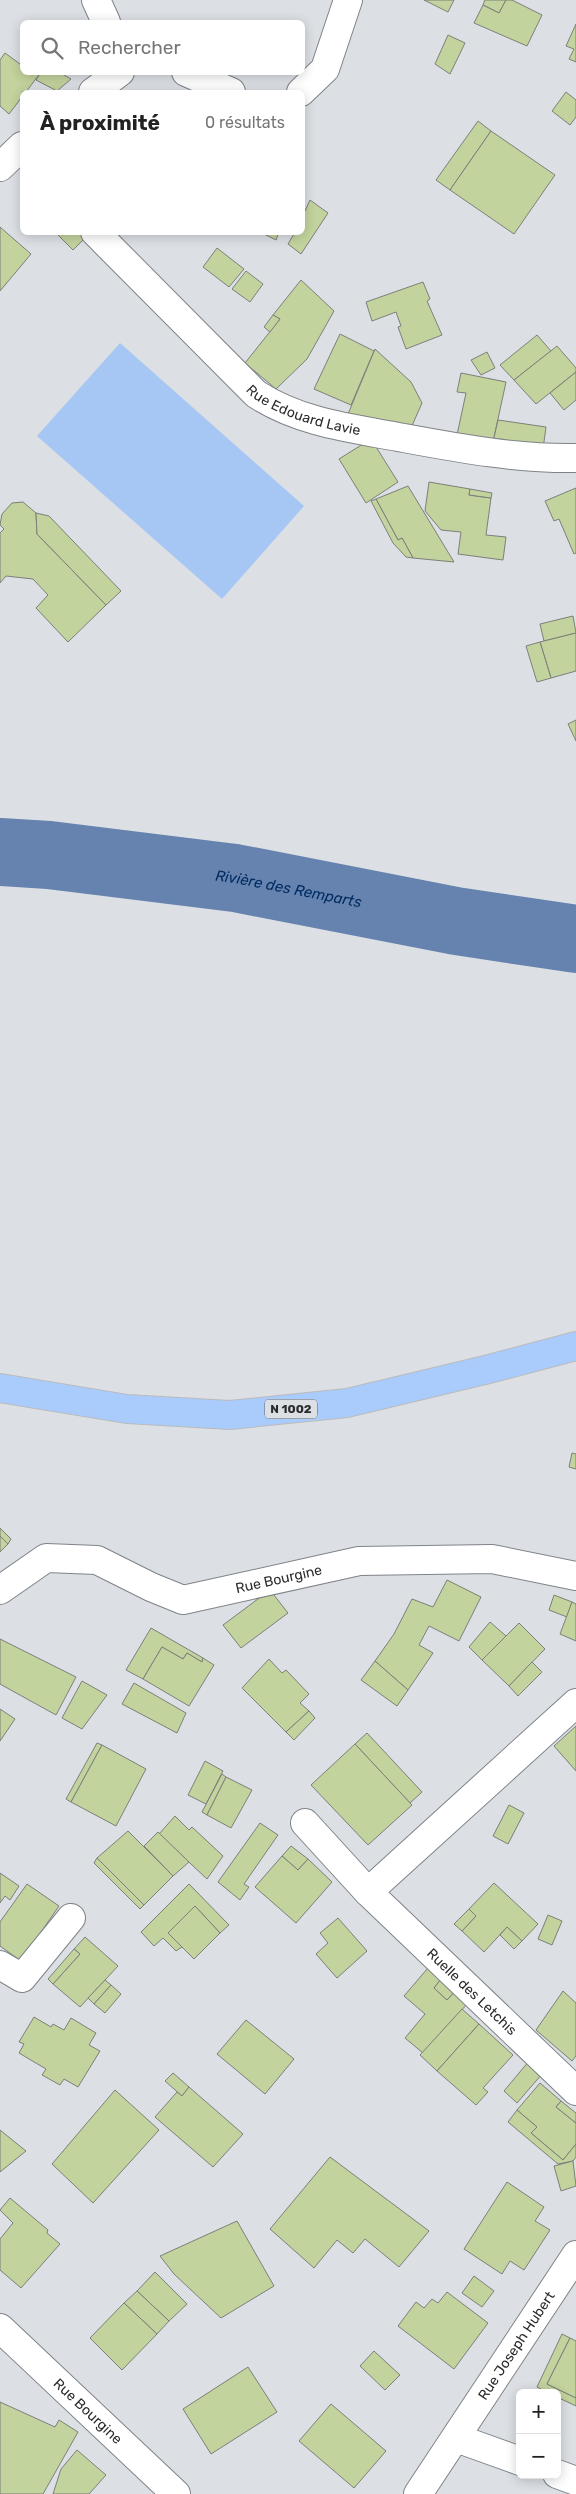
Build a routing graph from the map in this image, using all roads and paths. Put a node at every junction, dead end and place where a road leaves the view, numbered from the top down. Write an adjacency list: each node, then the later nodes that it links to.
1 (96, 0): 3 (street)
2 (348, 0): 8 (street)
3 (105, 20)
4 (116, 75): 6 (street)
5 (193, 75): 7 (street)
6 (96, 90)
7 (226, 90)
8 (303, 90)
9 (98, 235): 10 (street, Rue Edouard Lavie)
10 (576, 458)
11 (576, 1346): 12 (main road, N 1002)
12 (0, 1388)
13 (576, 1576): 14 (street, Rue Bourgine)
14 (0, 1590)
15 (576, 1703): 17 (street)
16 (305, 1823): 17 (street, Ruelle des Letchis)
17 (368, 1892): 20 (street, Ruelle des Letchis)
18 (71, 1918): 19 (street)
19 (0, 1965)
20 (576, 2091)
21 (576, 2255): 23 (street, Rue Joseph Hubert)
22 (0, 2328): 27 (street, Rue Bourgine)
23 (456, 2438): 24 (street); 28 (street, Rue Joseph Hubert)
24 (516, 2460)
25 (561, 2475): 26 (street)
26 (576, 2481)
27 (176, 2494)
28 (418, 2494)

